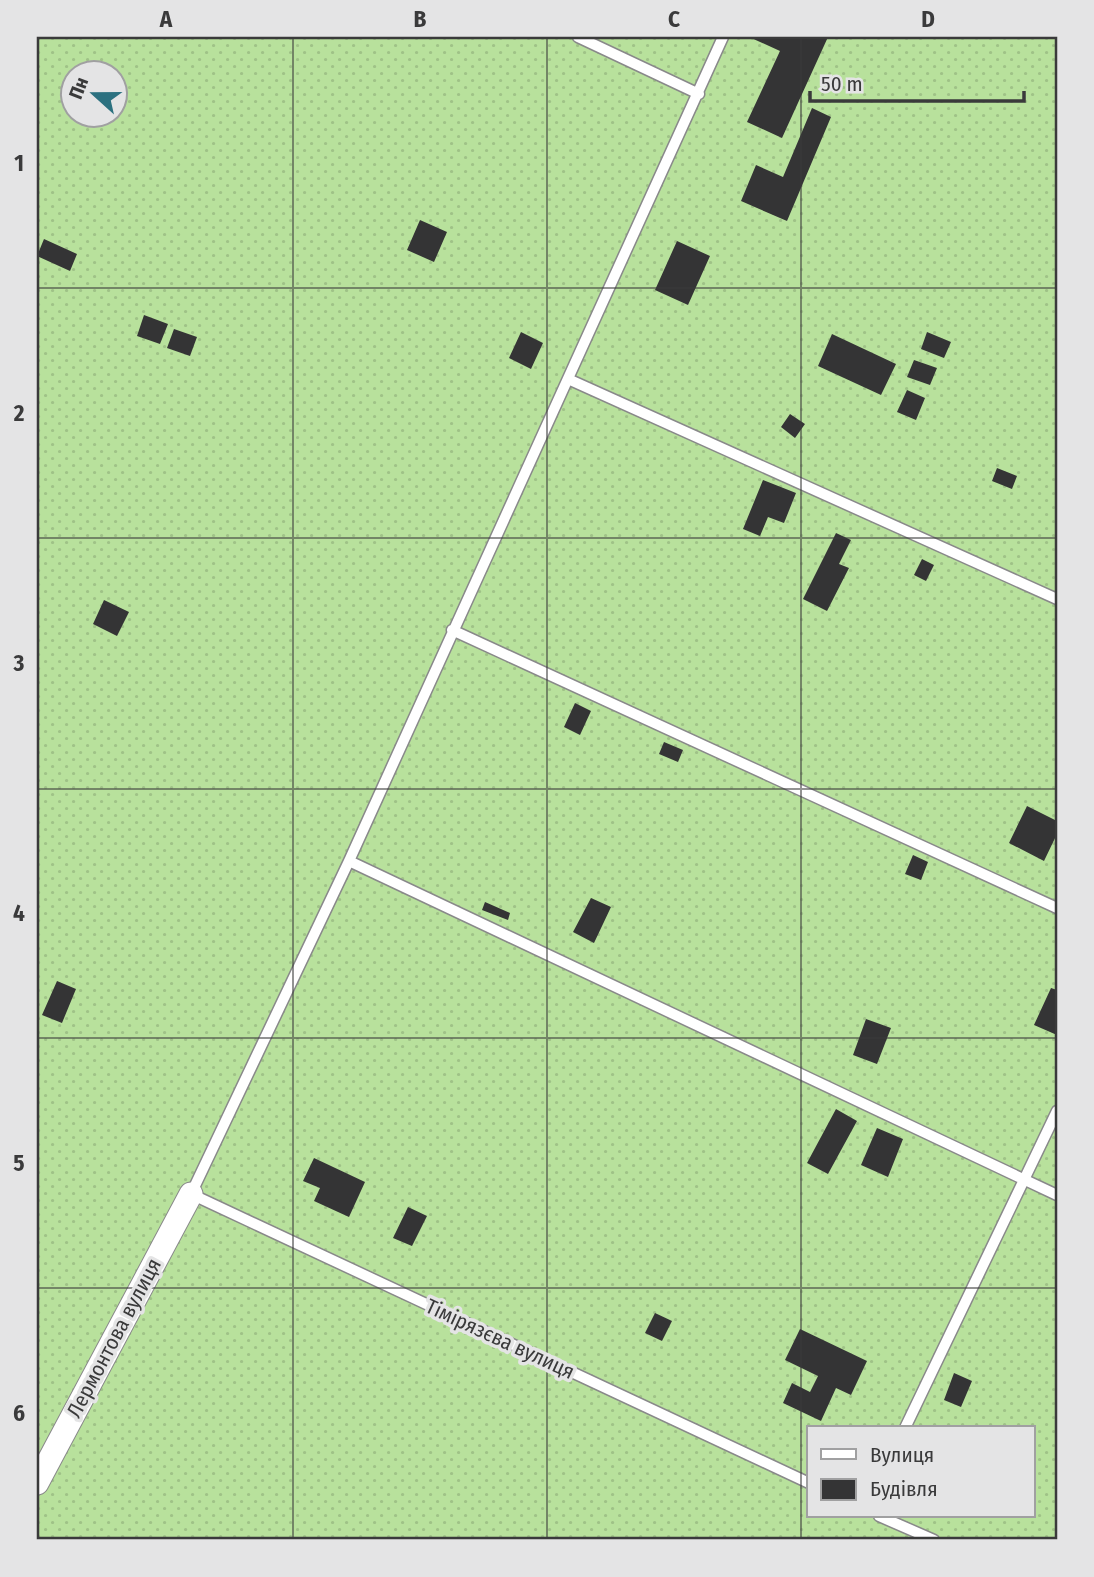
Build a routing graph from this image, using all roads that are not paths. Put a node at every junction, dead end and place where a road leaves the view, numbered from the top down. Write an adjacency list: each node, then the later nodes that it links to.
1 (578, 37): 3 (lane)
2 (723, 37): 3 (lane)
3 (699, 94): 4 (lane)
4 (568, 379): 5 (lane); 6 (lane)
5 (1057, 599)
6 (452, 629): 7 (lane); 8 (lane)
7 (349, 861): 10 (lane); 11 (lane)
8 (1057, 908)
9 (1057, 1111): 10 (lane)
10 (1024, 1180): 12 (lane); 13 (lane)
11 (191, 1194): 14 (lane, Тімірязєва вулиця); 15 (street, Лермонтова вулиця)
12 (1057, 1195)
13 (906, 1426)
14 (807, 1482)
15 (37, 1483)
16 (884, 1518): 17 (lane)
17 (934, 1540)

